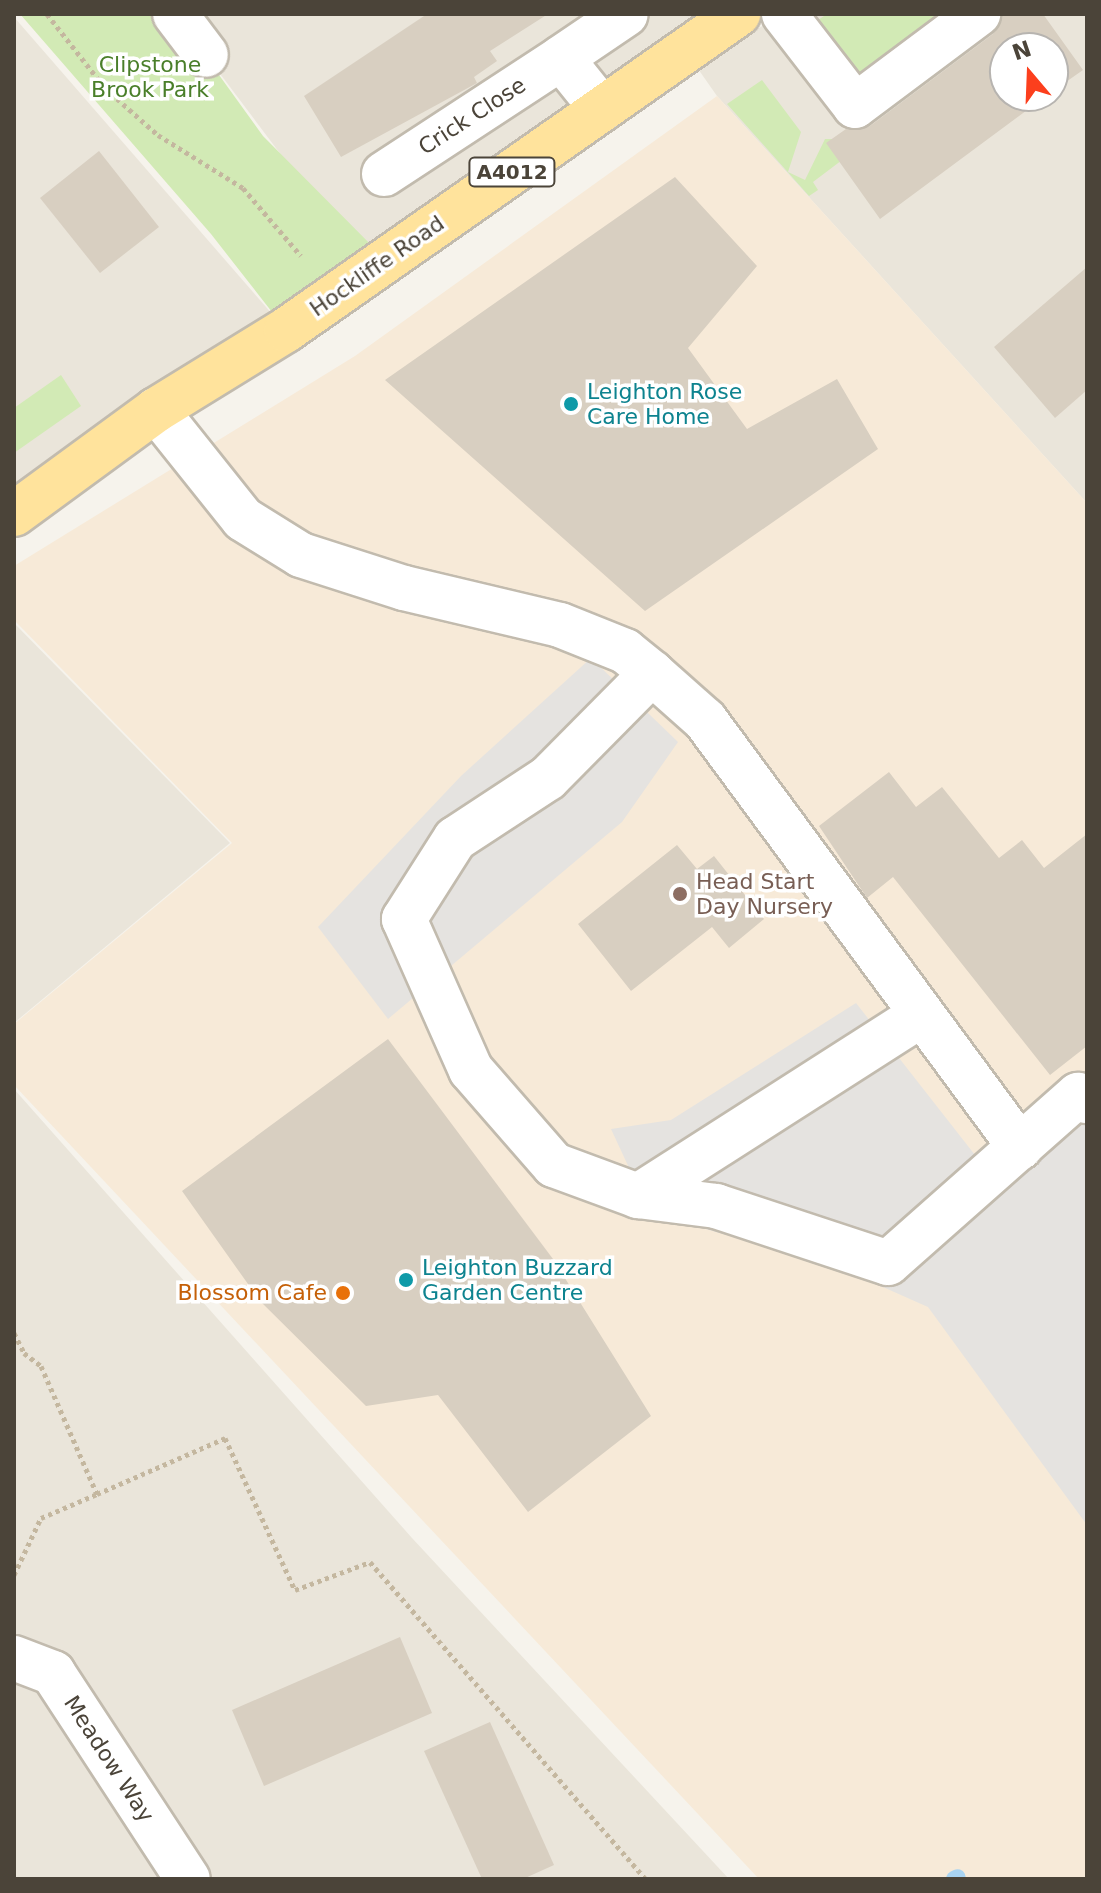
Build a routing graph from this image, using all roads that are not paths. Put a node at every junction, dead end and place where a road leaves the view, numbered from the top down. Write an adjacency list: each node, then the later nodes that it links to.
1 (175, 14): 6 (street)
2 (626, 14): 7 (street, Crick Close)
3 (738, 14): 8 (main road, Hockliffe Road / A4012)
4 (784, 14): 5 (street)
5 (978, 14)
6 (206, 55)
7 (561, 58): 8 (street); 9 (street, Crick Close)
8 (602, 109): 10 (main road, Hockliffe Road / A4012)
9 (384, 174)
10 (156, 410): 11 (main road, Hockliffe Road / A4012); 12 (street)
11 (14, 514)
12 (652, 673): 13 (street); 16 (street)
13 (921, 1015): 15 (street); 16 (street)
14 (1087, 1101): 15 (street)
15 (1020, 1147): 16 (street)
16 (638, 1196)
17 (14, 1658): 18 (street, Meadow Way)
18 (188, 1879)

